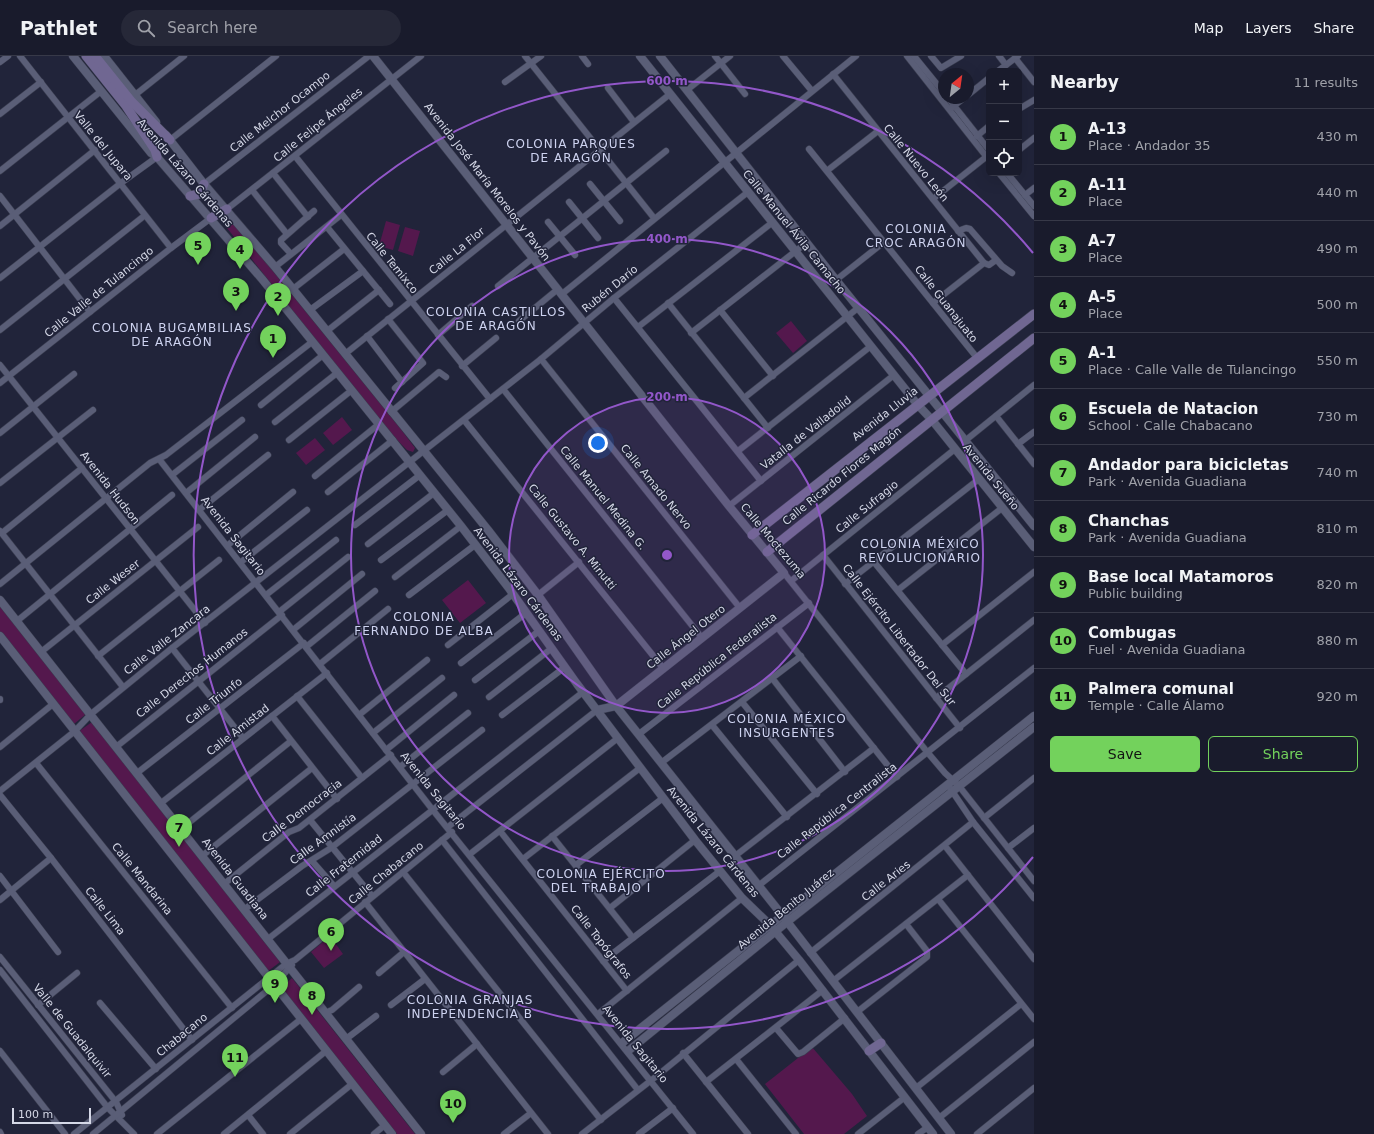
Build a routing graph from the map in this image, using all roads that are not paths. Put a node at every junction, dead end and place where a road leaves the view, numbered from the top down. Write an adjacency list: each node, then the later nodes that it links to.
1 (8, 56): 27 (street)
2 (20, 56): 37 (street, Valle del Jupara)
3 (73, 56): 45 (street, Avenida Lázaro Cárdenas)
4 (86, 56): 49 (main road)
5 (95, 56): 49 (main road)
6 (104, 56): 49 (street)
7 (184, 56): 49 (street)
8 (276, 56): 61 (street)
9 (369, 56): 80 (street, Calle Melchor Ocampo)
10 (373, 56): 35 (street, Avenida José María Morelos y Pavón)
11 (421, 56): 35 (street, Calle Felipe Ángeles)
12 (525, 56): 28 (street)
13 (541, 56): 28 (street)
14 (582, 56): 29 (street)
15 (640, 56): 46 (street, Calle Manuel Ávila Camacho)
16 (660, 56): 42 (street, Calle Manuel Ávila Camacho)
17 (715, 56): 30 (street)
18 (730, 56): 30 (street)
19 (783, 56): 44 (street)
20 (856, 56): 34 (street)
21 (907, 56): 53 (street)
22 (914, 56): 32 (street)
23 (961, 56): 25 (street)
24 (999, 56): 31 (street)
25 (932, 57): 32 (street)
26 (1016, 57): 31 (street); 39 (street)
27 (0, 62)
28 (531, 64): 38 (street); 64 (street)
29 (588, 64)
30 (721, 64): 42 (street); 47 (street)
31 (1006, 65): 33 (street)
32 (922, 66): 40 (street)
33 (1002, 68)
34 (833, 74): 44 (street); 58 (street, Calle Nuevo León)
35 (391, 79): 70 (street, Calle Felipe Ángeles); 106 (street, Avenida José María Morelos y Pavón)
36 (986, 80): 43 (street)
37 (41, 82): 54 (street); 55 (street, Valle del Jupara)
38 (505, 82)
39 (1034, 82)
40 (938, 86)
41 (608, 88): 56 (street)
42 (687, 90): 68 (street, Calle Manuel Ávila Camacho)
43 (974, 90)
44 (812, 91): 68 (street)
45 (100, 92): 55 (street); 71 (street, Avenida Lázaro Cárdenas)
46 (670, 94): 56 (street, Calle La Flor); 73 (street, Calle Manuel Ávila Camacho)
47 (745, 94)
48 (1034, 100): 52 (street)
49 (131, 101): 61 (main road); 71 (main road)
50 (950, 104): 53 (street)
51 (957, 104): 53 (street)
52 (1022, 107)
53 (952, 108): 59 (street); 69 (street)
54 (0, 114)
55 (68, 118): 66 (street, Valle del Jupara); 75 (street)
56 (634, 122): 64 (street, Calle La Flor)
57 (986, 128): 59 (street)
58 (878, 131): 74 (street); 89 (street, Calle Nuevo León)
59 (977, 136): 62 (street)
60 (1034, 138): 63 (street)
61 (170, 140): 80 (street, Avenida Lázaro Cárdenas)
62 (986, 146)
63 (1022, 148)
64 (600, 149): 82 (street); 106 (street, Calle La Flor)
65 (809, 149): 74 (street, Calle Guanajuato)
66 (96, 150): 79 (street, Valle del Jupara); 95 (street)
67 (666, 151): 82 (street)
68 (736, 152): 73 (street); 113 (street, Calle Manuel Ávila Camacho)
69 (986, 155)
70 (295, 156): 76 (street, Calle Felipe Ángeles); 96 (street, Calle Temixco)
71 (158, 157): 79 (street); 88 (street, Avenida Lázaro Cárdenas)
72 (986, 159): 89 (street)
73 (724, 162): 85 (street, Calle Manuel Ávila Camacho); 102 (street)
74 (828, 170): 114 (street, Calle Guanajuato)
75 (0, 171)
76 (273, 173): 84 (street, Calle Felipe Ángeles); 99 (street)
77 (1001, 176): 98 (street)
78 (1009, 176): 86 (street)
79 (121, 183): 97 (street, Valle del Jupara); 115 (street)
80 (204, 184): 88 (main road); 93 (street, Avenida Lázaro Cárdenas)
81 (590, 184): 90 (street)
82 (626, 184): 90 (street); 102 (street)
83 (1034, 188): 86 (street)
84 (252, 190): 93 (street, Calle Felipe Ángeles); 110 (street)
85 (748, 192): 105 (street, Calle Manuel Ávila Camacho); 134 (street, Rubén Darío)
86 (1025, 195): 92 (street)
87 (0, 196): 95 (street)
88 (190, 196): 100 (street, Avenida Lázaro Cárdenas)
89 (933, 199): 109 (street, Calle Nuevo León)
90 (603, 201): 101 (street); 103 (street)
91 (569, 202): 101 (street)
92 (1034, 206)
93 (227, 209): 100 (main road); 124 (street, Avenida Lázaro Cárdenas)
94 (314, 211): 99 (street)
95 (14, 215): 107 (street); 115 (street)
96 (341, 215): 108 (street); 135 (street, Calle Temixco)
97 (144, 216): 116 (street, Valle del Jupara); 128 (street)
98 (1034, 216)
99 (308, 217): 110 (street)
100 (211, 218): 116 (street, Calle Valle de Tulancingo); 157 (street, Avenida Lázaro Cárdenas)
101 (583, 218): 111 (street); 112 (street)
102 (654, 218): 133 (street)
103 (620, 221)
104 (548, 222): 111 (street)
105 (772, 222): 118 (street, Calle Manuel Ávila Camacho); 136 (street)
106 (506, 224): 121 (street, Avenida José María Morelos y Pavón); 135 (street, Calle La Flor)
107 (0, 226)
108 (327, 227): 117 (street); 119 (street)
109 (958, 231): 122 (street); 123 (street, Calle Nuevo León)
110 (287, 234): 119 (street)
111 (560, 237): 120 (street); 121 (street)
112 (598, 238)
113 (806, 242): 118 (street); 129 (street, Calle Manuel Ávila Camacho)
114 (884, 242): 129 (street); 137 (street, Calle Guanajuato)
115 (39, 247): 127 (street); 128 (street)
116 (170, 248): 143 (street, Calle Valle de Tulancingo)
117 (344, 249): 125 (street); 131 (street)
118 (795, 250): 142 (street); 145 (street, Calle Manuel Ávila Camacho)
119 (291, 254): 124 (street)
120 (575, 255)
121 (534, 258): 130 (street); 133 (street, Avenida José María Morelos y Pavón)
122 (996, 260): 123 (street); 126 (street)
123 (984, 264): 137 (street)
124 (275, 267): 131 (street, Avenida Lázaro Cárdenas)
125 (363, 271): 132 (street); 141 (street)
126 (1012, 273)
127 (0, 278)
128 (65, 278): 143 (street); 150 (street)
129 (836, 280): 140 (street, Calle Manuel Ávila Camacho)
130 (498, 286)
131 (292, 289): 141 (street, Avenida Lázaro Cárdenas)
132 (379, 290): 138 (street); 151 (street)
133 (560, 292): 147 (street); 148 (street, Avenida José María Morelos y Pavón)
134 (614, 298): 148 (street, Rubén Darío); 149 (street)
135 (410, 301): 146 (street, Calle La Flor); 153 (street, Calle Temixco)
136 (668, 303): 149 (street); 152 (street)
137 (933, 303): 162 (street, Calle Guanajuato)
138 (390, 304)
139 (472, 306): 153 (street)
140 (858, 308): 145 (street); 177 (street, Calle Manuel Ávila Camacho)
141 (310, 310): 151 (street, Avenida Lázaro Cárdenas)
142 (720, 310): 152 (street); 169 (street)
143 (90, 312): 168 (street, Calle Valle de Tulancingo)
144 (1034, 314): 162 (main road, Avenida Lluvia)
145 (847, 316): 158 (street, Calle Manuel Ávila Camacho); 169 (street)
146 (388, 319): 154 (street, Calle La Flor); 171 (street)
147 (519, 321)
148 (584, 322): 161 (street, Rubén Darío); 221 (street, Calle Moctezuma)
149 (638, 327): 203 (street)
150 (0, 330)
151 (327, 331): 159 (street, Avenida Lázaro Cárdenas)
152 (691, 333): 178 (street)
153 (438, 335): 164 (street, Calle Temixco)
154 (367, 336): 159 (street, Calle La Flor); 171 (street)
155 (496, 338): 164 (street)
156 (1034, 338): 184 (main road, Calle Ricardo Flores Magón)
157 (312, 342): 160 (street, Avenida Lázaro Cárdenas); 205 (street)
158 (871, 346): 167 (street, Calle Manuel Ávila Camacho); 192 (street)
159 (345, 354): 185 (street, Avenida Lázaro Cárdenas)
160 (323, 355): 165 (street, Avenida Lázaro Cárdenas); 181 (street)
161 (541, 359): 175 (street, Rubén Darío); 266 (street, Calle Amado Nervo)
162 (978, 359): 177 (main road, Avenida Lluvia)
163 (0, 365): 168 (street, Avenida Hudson)
164 (462, 366): 179 (street, Calle Temixco)
165 (337, 373): 176 (street, Avenida Lázaro Cárdenas); 190 (street)
166 (74, 374): 182 (street)
167 (894, 375): 180 (street, Calle Manuel Ávila Camacho); 213 (street, Vatalla de Valladolid)
168 (9, 376): 172 (street, Calle Valle de Tulancingo); 182 (street, Avenida Hudson)
169 (773, 376): 178 (street)
170 (446, 377): 185 (street)
171 (402, 382): 174 (street)
172 (0, 383)
173 (1034, 385): 186 (street)
174 (395, 388)
175 (503, 389): 179 (street, Rubén Darío); 278 (street, Calle Manuel Medina G.)
176 (352, 390): 191 (street, Avenida Lázaro Cárdenas); 197 (street)
177 (930, 395): 180 (main road, Avenida Lluvia); 184 (street, Calle Manuel Ávila Camacho)
178 (744, 398): 192 (street)
179 (490, 399): 188 (street, Rubén Darío)
180 (917, 404): 189 (street, Calle Manuel Ávila Camacho); 232 (main road, Avenida Lluvia)
181 (261, 405)
182 (33, 406): 194 (street); 196 (street, Avenida Hudson)
183 (93, 410): 196 (street)
184 (942, 411): 189 (main road, Calle Ricardo Flores Magón); 199 (street, Avenida Sueño)
185 (391, 412): 202 (street, Avenida Lázaro Cárdenas)
186 (996, 416): 199 (street); 200 (street)
187 (242, 420): 209 (street)
188 (464, 420): 202 (street, Rubén Darío); 245 (street, Calle Gustavo A. Minutti)
189 (932, 420): 201 (street, Avenida Sueño); 238 (main road, Calle Ricardo Flores Magón)
190 (275, 422)
191 (378, 424): 198 (street, Avenida Lázaro Cárdenas); 211 (street)
192 (768, 428): 203 (street)
193 (1034, 432): 200 (street)
194 (0, 433)
195 (255, 437): 217 (street)
196 (58, 438): 208 (street, Avenida Hudson); 214 (street)
197 (289, 440)
198 (393, 440): 206 (street, Avenida Lázaro Cárdenas); 216 (street)
199 (966, 440): 228 (street, Avenida Sueño)
200 (1018, 444): 207 (street)
201 (955, 449): 212 (street, Avenida Sueño); 239 (street, Calle Sufragio)
202 (422, 451): 206 (street, Rubén Darío); 263 (street, Avenida Lázaro Cárdenas)
203 (738, 451): 213 (street)
204 (268, 455): 223 (street)
205 (159, 459): 209 (street, Avenida Sagitario); 220 (street)
206 (410, 462): 210 (street, Avenida Lázaro Cárdenas); 253 (street, Calle Valle Zancara)
207 (1034, 464)
208 (82, 468): 220 (street, Avenida Hudson); 231 (street)
209 (172, 475): 217 (street, Avenida Sagitario)
210 (420, 475): 218 (street, Avenida Lázaro Cárdenas); 226 (street)
211 (314, 476)
212 (979, 479): 222 (street, Avenida Sueño); 246 (street)
213 (761, 481): 221 (street, Vatalla de Valladolid)
214 (0, 483)
215 (293, 492): 234 (street)
216 (328, 492)
217 (186, 493): 223 (street, Avenida Sagitario)
218 (434, 493): 225 (street, Avenida Lázaro Cárdenas); 235 (street)
219 (172, 496): 230 (street)
220 (106, 499): 230 (street, Avenida Hudson); 247 (street)
221 (729, 506): 232 (street, Calle Moctezuma)
222 (1002, 508): 237 (street, Avenida Sueño); 256 (street)
223 (199, 510): 234 (street, Avenida Sagitario)
224 (307, 510): 244 (street)
225 (448, 510): 227 (street, Avenida Lázaro Cárdenas); 242 (street)
226 (355, 525)
227 (461, 526): 236 (street, Avenida Lázaro Cárdenas); 251 (street)
228 (1034, 526)
229 (198, 527): 243 (street, Calle Weser)
230 (130, 529): 243 (street, Avenida Hudson); 260 (street)
231 (1, 532): 247 (street)
232 (752, 535): 238 (street, Calle Moctezuma)
233 (336, 540): 261 (street)
234 (228, 544): 244 (street, Avenida Sagitario)
235 (368, 544)
236 (475, 545): 259 (street, Avenida Lázaro Cárdenas); 262 (street)
237 (1034, 547)
238 (767, 552): 249 (street, Calle Moctezuma)
239 (823, 555): 252 (street, Calle Sufragio); 255 (street, Calle Ejército Libertador Del Sur)
240 (348, 557): 269 (street, Calle Derechos Humanos)
241 (219, 560): 258 (street)
242 (381, 560)
243 (156, 562): 258 (street, Avenida Hudson); 273 (street, Calle Weser)
244 (241, 562): 253 (street, Avenida Sagitario)
245 (579, 562): 263 (street); 291 (street, Calle Gustavo A. Minutti)
246 (874, 562): 255 (street); 256 (street)
247 (26, 564): 254 (street); 260 (street)
248 (1034, 572): 281 (street)
249 (784, 573): 252 (street, Calle Moctezuma); 266 (street, Calle Ángel Otero)
250 (362, 574): 275 (street)
251 (395, 577)
252 (791, 581): 265 (street, Calle Moctezuma)
253 (257, 583): 261 (street, Avenida Sagitario); 272 (street, Calle Valle Zancara)
254 (0, 584)
255 (845, 584): 304 (street, Calle Ejército Libertador Del Sur)
256 (898, 590): 281 (street)
257 (375, 591): 279 (street, Calle Triunfo)
258 (180, 592): 272 (street, Avenida Hudson); 285 (street)
259 (512, 594): 268 (street, Avenida Lázaro Cárdenas); 280 (street)
260 (50, 595): 271 (street); 273 (street)
261 (266, 595): 269 (street, Avenida Sagitario)
262 (408, 595)
263 (538, 595): 307 (street, Avenida Lázaro Cárdenas)
264 (0, 600): 271 (street, Avenida Guadiana)
265 (809, 603): 274 (street, Calle República Federalista); 330 (street, Calle Moctezuma)
266 (740, 608): 278 (street, Calle Ángel Otero)
267 (388, 609): 289 (street)
268 (526, 613): 276 (street, Avenida Lázaro Cárdenas); 288 (street)
269 (280, 614): 275 (street, Avenida Sagitario); 298 (street, Calle Derechos Humanos)
270 (1034, 620): 294 (street)
271 (17, 621): 284 (street, Avenida Guadiana)
272 (204, 623): 282 (street, Calle Valle Zancara)
273 (74, 626): 284 (street, Calle Weser); 285 (street)
274 (777, 627): 286 (street); 322 (street, Calle República Federalista)
275 (293, 630): 279 (street, Avenida Sagitario)
276 (540, 631): 283 (street, Avenida Lázaro Cárdenas); 297 (street)
277 (0, 636): 306 (street)
278 (702, 638): 291 (street, Calle Ángel Otero)
279 (305, 645): 289 (street, Avenida Sagitario); 308 (street, Calle Triunfo)
280 (448, 645)
281 (942, 645): 294 (street)
282 (172, 648): 298 (street); 299 (street, Calle Valle Zancara)
283 (552, 648): 290 (street, Avenida Lázaro Cárdenas); 303 (street)
284 (41, 652): 311 (street, Avenida Guadiana)
285 (98, 656): 299 (street)
286 (801, 656): 296 (street); 328 (street)
287 (427, 660): 312 (street)
288 (461, 663)
289 (320, 664): 293 (street, Avenida Sagitario)
290 (565, 667): 300 (street, Avenida Lázaro Cárdenas); 313 (street)
291 (663, 668): 307 (street, Calle Ángel Otero)
292 (1034, 668): 318 (street, Calle República Centralista)
293 (327, 673): 302 (street, Calle Amistad); 312 (street, Avenida Sagitario)
294 (966, 674): 304 (street)
295 (442, 678): 321 (street)
296 (772, 678): 305 (street); 337 (street)
297 (475, 680)
298 (197, 681): 308 (street); 327 (street, Calle Derechos Humanos)
299 (123, 687): 311 (street, Calle Valle Zancara)
300 (583, 692): 309 (street, Avenida Lázaro Cárdenas); 351 (street, Calle Fraternidad)
301 (454, 695): 329 (street)
302 (298, 696): 314 (street, Calle Amistad); 340 (street)
303 (489, 696)
304 (936, 698): 318 (street, Calle Ejército Libertador Del Sur)
305 (742, 702): 316 (street); 346 (street)
306 (54, 704): 320 (street); 326 (street)
307 (616, 706): 309 (street, Calle Ángel Otero); 322 (street, Avenida Lázaro Cárdenas)
308 (219, 709): 323 (street); 338 (street, Calle Triunfo)
309 (597, 710): 324 (street, Avenida Lázaro Cárdenas); 356 (street)
310 (468, 713): 335 (street)
311 (91, 714): 320 (street, Calle Valle Zancara); 327 (street, Avenida Guadiana)
312 (359, 715): 321 (street, Avenida Sagitario)
313 (502, 715)
314 (272, 716): 323 (street, Calle Amistad); 325 (street)
315 (1034, 716): 343 (street)
316 (712, 725): 333 (street); 352 (street)
317 (1034, 727): 343 (street)
318 (960, 728): 330 (street, Calle República Centralista)
319 (482, 730): 342 (street, Calle Amnistía)
320 (74, 731): 332 (street, Calle Valle Zancara); 410 (street)
321 (373, 733): 329 (street, Avenida Sagitario)
322 (639, 734): 333 (street, Avenida Lázaro Cárdenas)
323 (243, 738): 350 (street, Calle Amistad)
324 (618, 738): 336 (street, Avenida Lázaro Cárdenas); 359 (street)
325 (291, 741): 334 (street); 358 (street)
326 (0, 747)
327 (116, 747): 338 (street, Avenida Guadiana)
328 (874, 748): 337 (street); 339 (street)
329 (386, 750): 331 (street, Avenida Sagitario)
330 (928, 753): 339 (street, Calle República Centralista); 343 (street, Calle Moctezuma)
331 (391, 756): 335 (street, Avenida Sagitario); 340 (street, Calle Democracia)
332 (36, 763): 344 (street, Calle Valle Zancara); 418 (street, Calle Mandarina)
333 (661, 763): 369 (street, Avenida Lázaro Cárdenas)
334 (312, 768): 349 (street); 368 (street)
335 (400, 768): 342 (street, Avenida Sagitario)
336 (640, 768): 348 (street, Avenida Lázaro Cárdenas); 361 (street)
337 (844, 772): 346 (street)
338 (137, 773): 350 (street, Avenida Guadiana)
339 (897, 777): 382 (street, Calle República Centralista)
340 (362, 778): 349 (street, Calle Democracia)
341 (1034, 778): 353 (street)
342 (412, 783): 351 (street, Avenida Sagitario); 365 (street, Calle Amnistía)
343 (954, 783): 345 (street, Avenida Benito Juárez); 353 (street, Calle Moctezuma); 392 (street, Avenida Benito Juárez)
344 (0, 791)
345 (952, 792): 355 (street); 392 (street, Avenida Benito Juárez)
346 (817, 794): 352 (street)
347 (0, 795): 370 (street, Calle Lima)
348 (663, 798): 363 (street, Avenida Lázaro Cárdenas); 373 (street)
349 (337, 799): 354 (street, Calle Democracia)
350 (160, 803): 358 (street, Avenida Guadiana)
351 (432, 809): 356 (street, Avenida Sagitario); 375 (street, Calle Fraternidad)
352 (787, 817): 369 (street)
353 (984, 818): 366 (street, Calle Moctezuma)
354 (310, 820): 365 (street); 380 (street, Calle Democracia)
355 (973, 822): 364 (street, Calle Aries); 386 (street)
356 (448, 827): 360 (street, Avenida Sagitario)
357 (1034, 828): 366 (street)
358 (181, 829): 368 (street, Avenida Guadiana)
359 (500, 831): 367 (street); 371 (street, Calle Topógrafos)
360 (452, 832): 362 (street, Calle Chabacano); 367 (street, Avenida Sagitario)
361 (552, 836): 371 (street); 373 (street)
362 (442, 840): 376 (street, Calle Chabacano); 446 (street)
363 (695, 840): 374 (street, Avenida Lázaro Cárdenas); 390 (street)
364 (945, 846): 377 (street); 399 (street, Calle Aries)
365 (331, 848): 372 (street, Calle Amnistía); 375 (street)
366 (1008, 848): 379 (street, Calle Moctezuma)
367 (470, 854): 421 (street, Avenida Sagitario)
368 (202, 856): 380 (street, Avenida Guadiana)
369 (735, 856): 382 (street, Avenida Lázaro Cárdenas)
370 (51, 858): 383 (street); 428 (street, Calle Lima)
371 (523, 859): 403 (street, Calle Topógrafos)
372 (312, 861): 381 (street); 391 (street, Calle Amnistía)
373 (576, 866): 390 (street)
374 (720, 871): 385 (street, Avenida Lázaro Cárdenas); 395 (street)
375 (351, 872): 381 (street, Calle Fraternidad); 384 (street)
376 (403, 872): 384 (street, Calle Chabacano); 457 (street)
377 (968, 875): 387 (street); 401 (street)
378 (0, 876): 383 (street)
379 (1034, 879)
380 (224, 884): 391 (street, Avenida Guadiana)
381 (334, 886): 396 (street, Calle Fraternidad)
382 (758, 886): 392 (street, Avenida Lázaro Cárdenas)
383 (11, 890): 388 (street); 397 (street)
384 (372, 896): 389 (street, Calle Chabacano)
385 (742, 898): 394 (street, Avenida Lázaro Cárdenas); 413 (street)
386 (1034, 898)
387 (938, 899): 393 (street); 415 (street)
388 (0, 900)
389 (365, 902): 398 (street); 404 (street, Calle Chabacano)
390 (610, 908): 395 (street)
391 (245, 909): 396 (street, Avenida Guadiana)
392 (784, 919): 394 (street, Avenida Benito Juárez); 399 (street, Avenida Lázaro Cárdenas)
393 (906, 924): 409 (street); 419 (street)
394 (773, 928): 402 (street, Avenida Lázaro Cárdenas); 430 (street, Avenida Benito Juárez); 435 (street, Avenida Benito Juárez)
395 (633, 938): 403 (street)
396 (268, 939): 404 (street, Avenida Guadiana)
397 (58, 952)
398 (404, 952): 407 (street); 408 (street)
399 (810, 953): 409 (street, Avenida Lázaro Cárdenas)
400 (0, 957): 416 (street, Valle de Guadalquivir)
401 (1034, 959)
402 (799, 960): 412 (street, Avenida Lázaro Cárdenas); 437 (street)
403 (604, 961): 413 (street, Calle Topógrafos)
404 (288, 967): 410 (street, Calle Chabacano); 420 (street, Avenida Guadiana)
405 (0, 970): 449 (street, Valle de Guadalquivir)
406 (77, 973): 416 (street)
407 (379, 973)
408 (425, 979): 417 (street); 432 (street)
409 (833, 981): 419 (street, Avenida Lázaro Cárdenas)
410 (272, 982): 418 (street, Chabacano); 424 (street); 451 (street, Chabacano)
411 (359, 987): 420 (street)
412 (823, 990): 423 (street, Avenida Lázaro Cárdenas); 426 (street)
413 (627, 991): 421 (street)
414 (100, 1004): 439 (street)
415 (1021, 1004): 425 (street); 444 (street)
416 (38, 1005): 448 (street, Valle de Guadalquivir)
417 (391, 1005)
418 (232, 1008): 428 (street, Chabacano)
419 (856, 1012): 431 (street, Avenida Lázaro Cárdenas)
420 (325, 1013): 427 (street, Avenida Guadiana)
421 (598, 1014): 430 (street, Avenida Sagitario)
422 (376, 1016): 427 (street)
423 (845, 1018): 426 (street); 436 (street, Avenida Lázaro Cárdenas)
424 (301, 1019): 434 (street); 464 (street)
425 (1034, 1019)
426 (776, 1028): 438 (street)
427 (346, 1039): 470 (street, Avenida Guadiana)
428 (192, 1040): 439 (street, Chabacano)
429 (1034, 1042): 455 (street)
430 (622, 1043): 435 (street, Avenida Sagitario)
431 (881, 1043): 436 (main road); 444 (street, Avenida Lázaro Cárdenas)
432 (477, 1044): 440 (street); 452 (street)
433 (0, 1051): 460 (street)
434 (326, 1051): 443 (street); 453 (street)
435 (628, 1051): 441 (street, Avenida Sagitario)
436 (869, 1051): 447 (street, Avenida Lázaro Cárdenas)
437 (683, 1053): 441 (street); 442 (street)
438 (736, 1059): 442 (street); 477 (street)
439 (156, 1069): 448 (street, Chabacano)
440 (443, 1072)
441 (651, 1080): 446 (street); 450 (street, Avenida Sagitario)
442 (706, 1082): 476 (street)
443 (352, 1084): 458 (street); 467 (street)
444 (916, 1088): 455 (street, Avenida Lázaro Cárdenas)
445 (1034, 1088): 482 (street)
446 (638, 1090): 457 (street)
447 (905, 1097): 459 (street, Avenida Lázaro Cárdenas); 478 (street)
448 (116, 1102): 449 (street, Chabacano); 451 (street, Valle de Guadalquivir)
449 (108, 1108): 454 (street, Valle de Guadalquivir); 461 (street, Chabacano)
450 (673, 1108): 474 (street); 475 (street, Avenida Sagitario)
451 (122, 1111): 454 (street, Chabacano); 456 (street)
452 (531, 1113): 471 (street); 472 (street)
453 (248, 1115): 465 (street); 466 (street)
454 (115, 1116): 456 (street, Valle de Guadalquivir); 462 (street, Chabacano)
455 (938, 1118): 481 (street, Avenida Lázaro Cárdenas)
456 (122, 1120): 463 (street, Valle de Guadalquivir)
457 (601, 1120): 473 (street)
458 (385, 1125): 468 (street); 469 (street)
459 (928, 1127): 479 (street); 480 (street, Avenida Lázaro Cárdenas)
460 (65, 1134)
461 (74, 1134)
462 (93, 1134)
463 (134, 1134)
464 (157, 1134)
465 (224, 1134)
466 (263, 1134)
467 (290, 1134)
468 (374, 1134)
469 (392, 1134)
470 (421, 1134)
471 (504, 1134)
472 (548, 1134)
473 (582, 1134)
474 (639, 1134)
475 (693, 1134)
476 (748, 1134)
477 (796, 1134)
478 (858, 1134)
479 (918, 1134)
480 (933, 1134)
481 (951, 1134)
482 (977, 1134)

